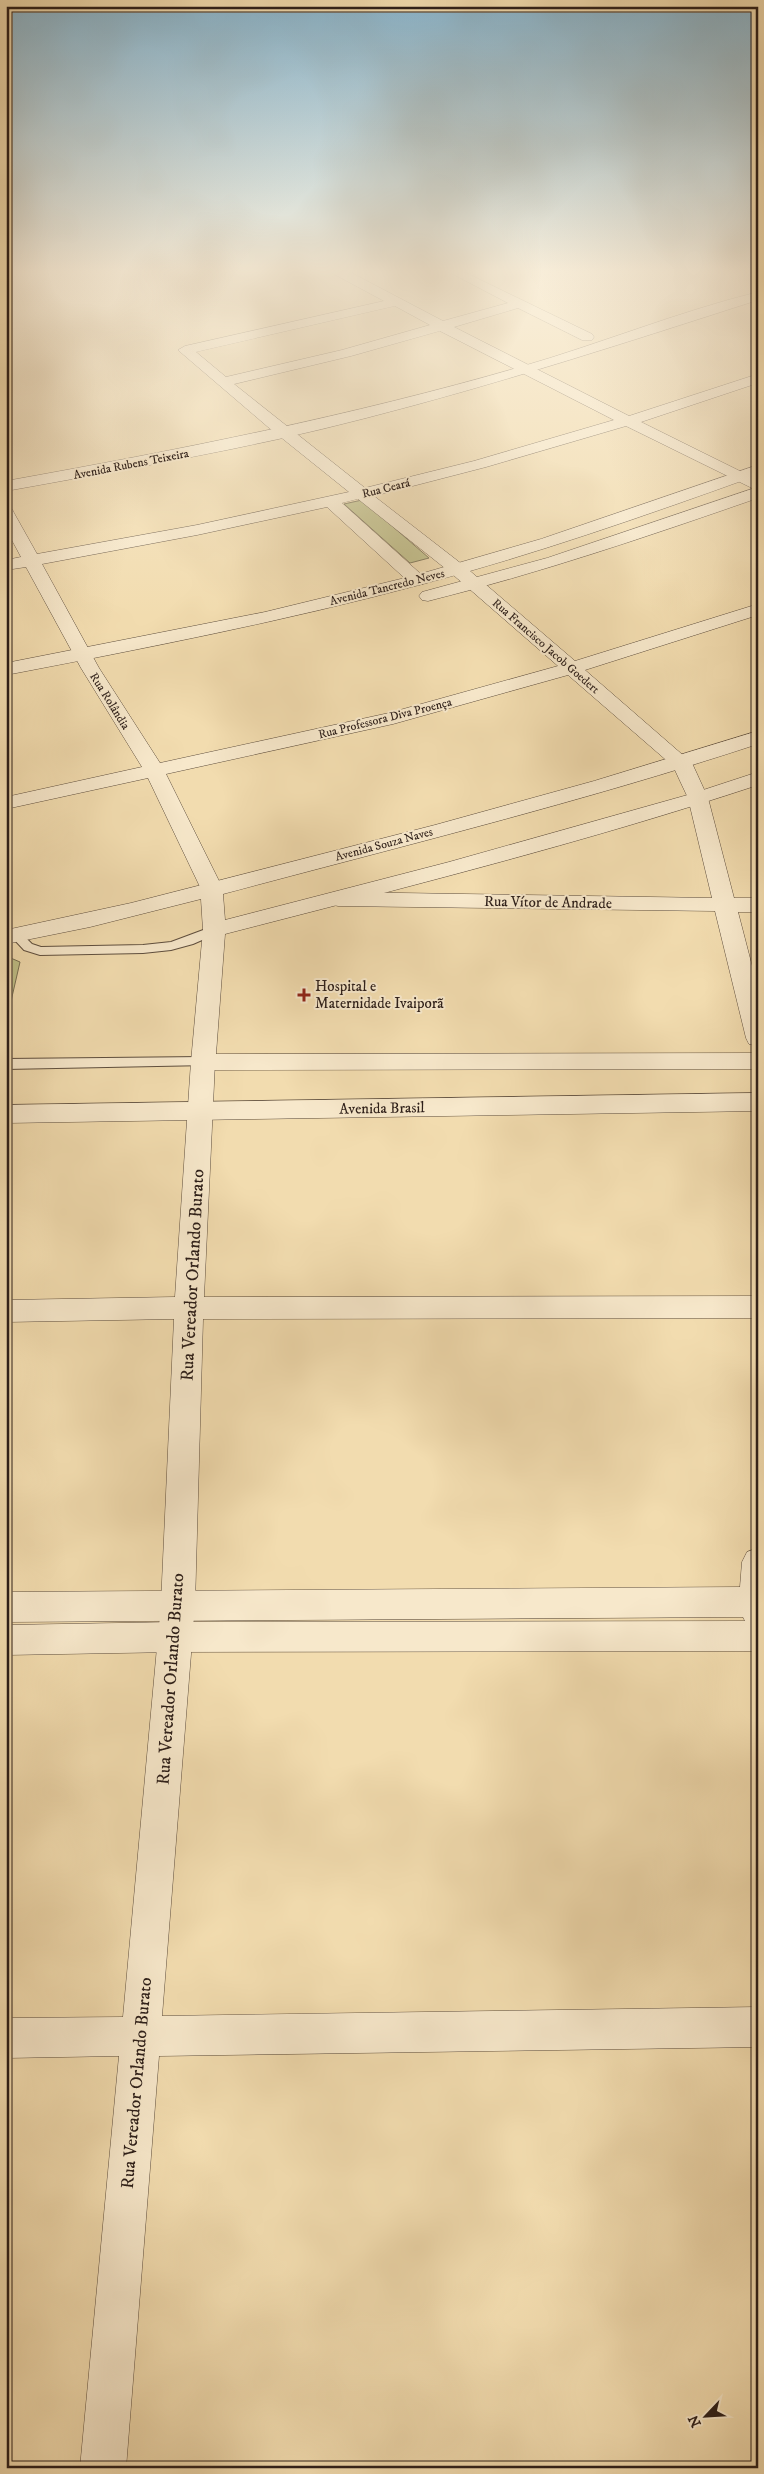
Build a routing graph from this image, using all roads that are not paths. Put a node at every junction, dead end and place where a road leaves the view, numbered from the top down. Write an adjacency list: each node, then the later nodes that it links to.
1 (228, 385): 7 (street, Rua Francisco Jacob Goedert)
2 (425, 385): 7 (street, Avenida Rubens Teixeira)
3 (460, 385): 7 (street, Avenida Rubens Teixeira)
4 (556, 385): 6 (street)
5 (735, 385): 6 (street, Rua Ceará)
6 (626, 421): 10 (street); 14 (street, Rua Ceará)
7 (280, 428): 9 (street, Avenida Rubens Teixeira); 11 (street, Avenida Rubens Teixeira); 14 (street, Rua Francisco Jacob Goedert)
8 (758, 470): 10 (street, Avenida Tancredo Neves)
9 (6, 473)
10 (738, 478): 12 (street); 19 (street, Avenida Tancredo Neves)
11 (6, 486)
12 (758, 486)
13 (758, 492): 21 (street, Avenida Tancredo Neves)
14 (364, 494): 15 (street, Rua Ceará); 19 (street, Rua Francisco Jacob Goedert)
15 (331, 502): 17 (street, Rua Ceará); 20 (street)
16 (6, 513): 17 (street, Rua Rolândia)
17 (32, 561): 18 (street, Rua Ceará); 23 (street, Rua Rolândia)
18 (6, 565)
19 (457, 569): 20 (street, Avenida Tancredo Neves); 21 (street, Rua Francisco Jacob Goedert)
20 (417, 580): 23 (street, Avenida Tancredo Neves)
21 (475, 585): 23 (street, Avenida Tancredo Neves); 24 (street, Rua Francisco Jacob Goedert)
22 (758, 610): 24 (street, Rua Professora Diva Proença)
23 (87, 661): 25 (street, Avenida Tancredo Neves); 26 (street, Avenida Tancredo Neves); 29 (street, Rua Rolândia)
24 (571, 668): 28 (street, Rua Francisco Jacob Goedert); 29 (street, Rua Professora Diva Proença)
25 (6, 669)
26 (6, 684)
27 (758, 737): 28 (street, Avenida Souza Naves)
28 (682, 763): 31 (street, Rua Francisco Jacob Goedert); 33 (street, Avenida Souza Naves)
29 (154, 772): 32 (street, Rua Professora Diva Proença); 33 (street, Rua Rolândia)
30 (758, 778): 31 (street)
31 (698, 798): 34 (street); 36 (street, Rua Francisco Jacob Goedert)
32 (6, 803)
33 (212, 889): 37 (street, Rua Vereador Orlando Burato); 38 (street, Avenida Souza Naves)
34 (338, 899): 36 (street, Rua Vítor de Andrade); 37 (street)
35 (758, 904): 36 (street, Rua Vítor de Andrade)
36 (723, 905): 39 (street, Rua Francisco Jacob Goedert)
37 (214, 930): 38 (lane); 41 (street, Rua Vereador Orlando Burato)
38 (11, 936)
39 (758, 1038)
40 (758, 1061): 41 (street)
41 (203, 1062): 42 (lane); 44 (street, Rua Vereador Orlando Burato)
42 (6, 1064)
43 (758, 1102): 44 (street, Avenida Brasil)
44 (202, 1111): 45 (street, Avenida Brasil); 47 (street, Rua Vereador Orlando Burato)
45 (6, 1114)
46 (758, 1307): 47 (street)
47 (189, 1308): 48 (street); 52 (street, Rua Vereador Orlando Burato)
48 (6, 1311)
49 (758, 1562): 51 (street)
50 (6, 1607): 52 (street)
51 (756, 1608): 52 (street)
52 (176, 1621): 53 (street); 54 (street); 56 (street, Rua Vereador Orlando Burato)
53 (758, 1636)
54 (6, 1640)
55 (758, 2027): 56 (street)
56 (140, 2037): 57 (street); 58 (street, Rua Vereador Orlando Burato)
57 (6, 2038)
58 (103, 2468)

